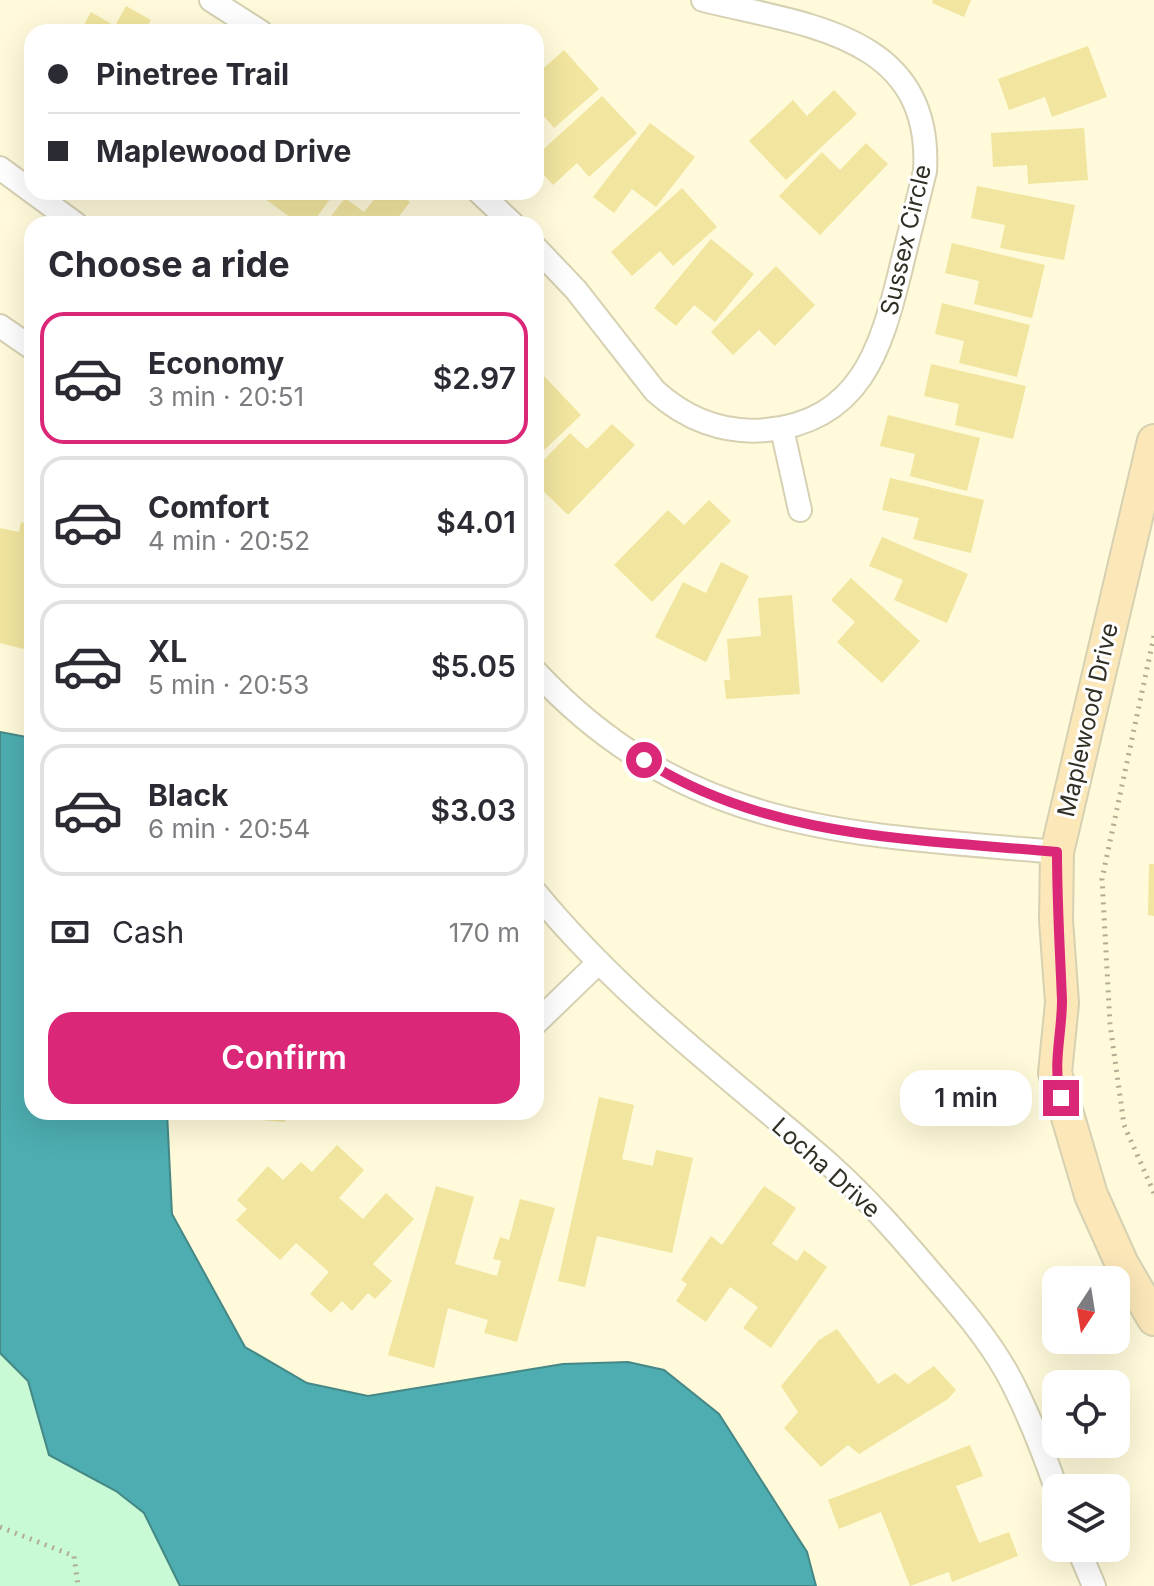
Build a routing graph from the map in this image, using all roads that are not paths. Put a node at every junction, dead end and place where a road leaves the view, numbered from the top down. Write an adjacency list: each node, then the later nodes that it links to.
1 (211, 0): 3 (street)
2 (703, 0): 13 (street, Sussex Circle)
3 (248, 24)
4 (0, 168): 5 (street)
5 (24, 186)
6 (43, 200): 8 (street)
7 (488, 200): 9 (street)
8 (65, 216)
9 (504, 216)
10 (544, 257): 13 (street, Sussex Circle)
11 (0, 326): 12 (street)
12 (24, 342)
13 (782, 429): 15 (street)
14 (1154, 441): 17 (street, Maplewood Drive)
15 (800, 510)
16 (544, 679): 17 (street)
17 (1057, 852): 21 (street, Maplewood Drive)
18 (544, 902): 19 (street, Locha Drive)
19 (599, 962): 20 (street); 22 (street, Locha Drive)
20 (544, 1015)
21 (1154, 1319)
22 (1051, 1474)
23 (1084, 1562): 24 (street)
24 (1094, 1586)

